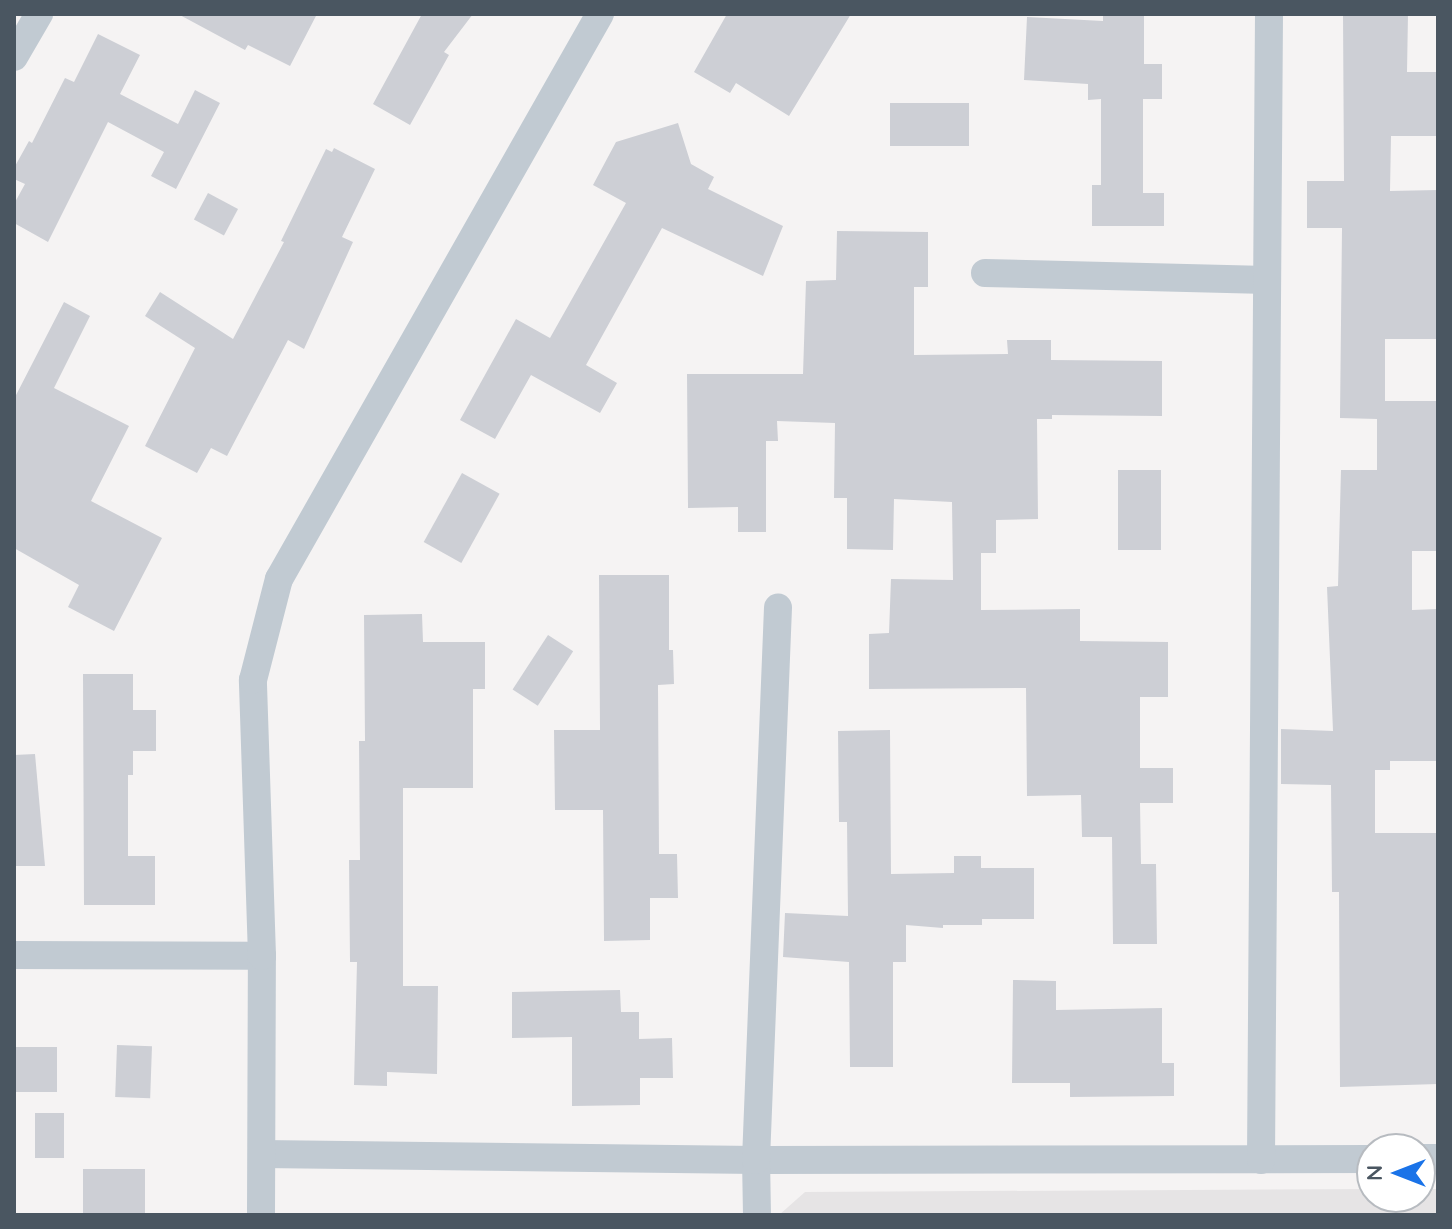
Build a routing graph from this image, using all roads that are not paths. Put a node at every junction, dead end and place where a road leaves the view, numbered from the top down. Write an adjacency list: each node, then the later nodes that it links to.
1 (39, 14): 4 (street)
2 (600, 14): 9 (street)
3 (1269, 14): 6 (street)
4 (14, 57)
5 (985, 273): 6 (street)
6 (1267, 280): 13 (street)
7 (778, 607): 12 (street)
8 (14, 955): 9 (street)
9 (262, 956): 10 (street)
10 (262, 1154): 12 (street); 14 (street)
11 (1356, 1159): 13 (street)
12 (756, 1160): 13 (street); 15 (street)
13 (1261, 1160)
14 (261, 1215)
15 (757, 1215)

